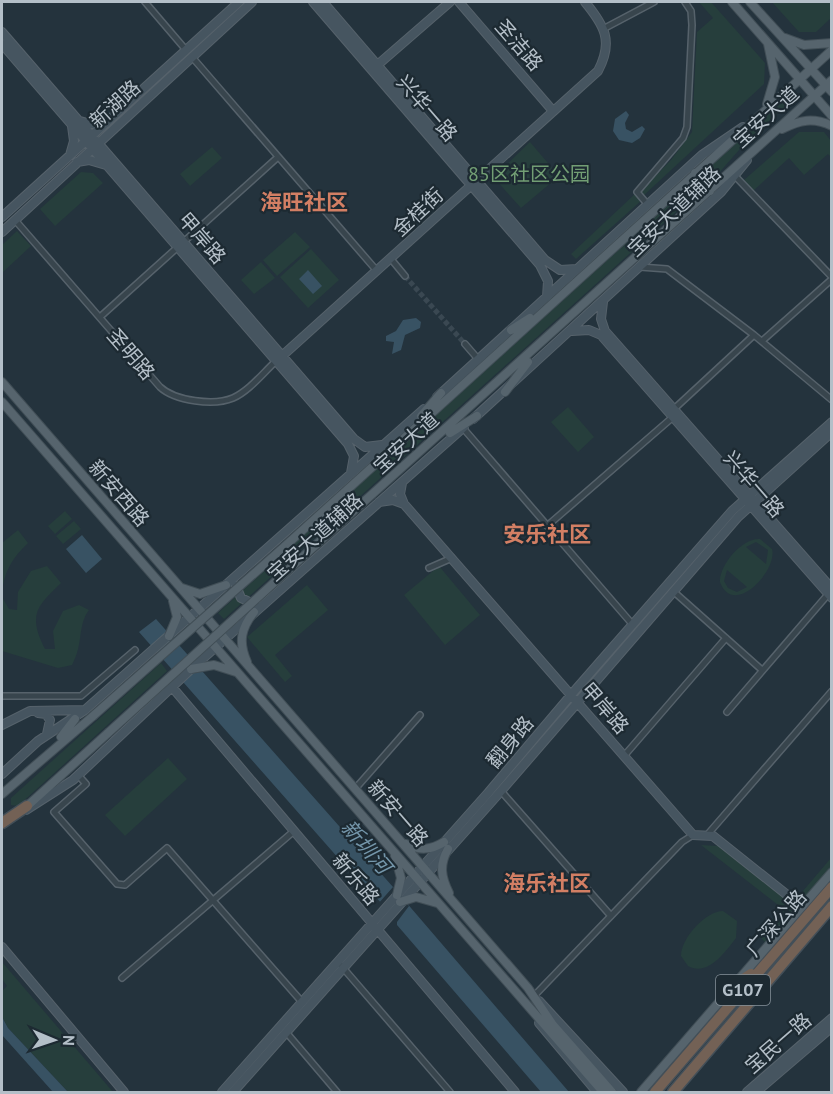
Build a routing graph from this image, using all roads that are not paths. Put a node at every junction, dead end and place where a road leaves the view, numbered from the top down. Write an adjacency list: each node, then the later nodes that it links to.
1 (145, 2): 20 (street)
2 (239, 2): 13 (main road, 新湖路)
3 (252, 2): 13 (main road, 新湖路)
4 (314, 2): 14 (main road, 兴华一路)
5 (323, 2): 14 (main road, 兴华一路)
6 (450, 2): 23 (main road)
7 (459, 2): 30 (main road, 圣洁路)
8 (585, 2): 15 (main road)
9 (654, 2): 15 (street)
10 (685, 2): 46 (street)
11 (732, 2): 18 (main road)
12 (750, 2): 17 (main road)
13 (231, 15): 20 (main road, 新湖路); 22 (main road, 新湖路)
14 (330, 15): 23 (main road, 兴华一路)
15 (605, 28): 30 (main road, 金桂街)
16 (3, 35): 32 (main road, 甲岸路)
17 (781, 36): 19 (main road); 24 (main road)
18 (767, 41): 25 (main road); 29 (main road)
19 (831, 43)
20 (186, 50): 28 (main road, 新湖路)
21 (831, 50): 24 (main road, 宝安大道)
22 (192, 57): 28 (main road, 新湖路); 39 (street)
23 (375, 67): 44 (main road, 兴华一路)
24 (810, 68): 25 (main road, 宝安大道); 26 (main road)
25 (799, 78): 27 (main road); 29 (main road, 宝安大道)
26 (830, 86): 27 (main road, 宝安大道)
27 (814, 96): 31 (main road); 36 (main road, 宝安大道)
28 (139, 100): 34 (main road, 新湖路)
29 (764, 109): 33 (main road, 宝安大道)
30 (554, 111): 44 (main road, 金桂街)
31 (831, 116)
32 (76, 123): 34 (main road); 37 (main road, 甲岸路); 40 (main road)
33 (747, 124): 42 (main road, 宝安大道); 46 (main road, 宝安大道辅路)
34 (110, 126): 37 (main road, 新湖路); 41 (main road)
35 (831, 126): 36 (main road)
36 (771, 135): 38 (main road, 宝安大道)
37 (92, 142): 40 (main road, 新湖路); 41 (main road, 甲岸路)
38 (758, 147): 43 (main road, 宝安大道辅路); 45 (main road, 宝安大道)
39 (278, 156): 50 (street); 54 (street)
40 (73, 159): 41 (main road); 47 (main road, 新湖路); 48 (main road, 新湖路)
41 (108, 161): 50 (main road, 甲岸路)
42 (695, 173): 45 (main road); 57 (main road, 宝安大道)
43 (735, 177): 52 (main road, 宝安大道辅路); 56 (street)
44 (474, 182): 51 (main road, 金桂街); 53 (main road, 兴华一路); 57 (main road, 兴华一路)
45 (710, 191): 60 (main road, 宝安大道)
46 (648, 205): 53 (main road, 宝安大道辅路)
47 (2, 217)
48 (15, 220): 49 (main road, 新湖路); 59 (street, 圣明路)
49 (2, 232)
50 (180, 244): 59 (street); 66 (main road, 甲岸路)
51 (391, 259): 54 (main road, 金桂街); 55 (street)
52 (640, 267): 58 (main road, 宝安大道辅路); 63 (street)
53 (578, 269): 57 (main road, 宝安大道辅路)
54 (377, 271): 66 (main road, 金桂街)
55 (405, 276)
56 (831, 278): 64 (street)
57 (550, 300): 61 (main road); 80 (main road, 宝安大道)
58 (604, 301): 62 (main road, 宝安大道辅路); 74 (main road, 兴华一路)
59 (100, 317): 66 (street, 圣明路)
60 (563, 324): 70 (main road); 81 (main road, 宝安大道)
61 (511, 330): 67 (main road, 宝安大道辅路)
62 (571, 332): 70 (main road, 宝安大道辅路); 74 (main road, 兴华一路)
63 (754, 335): 64 (street); 74 (street)
64 (762, 341): 72 (street)
65 (465, 344): 67 (street)
66 (279, 359): 69 (main road, 甲岸路)
67 (478, 359): 71 (main road, 宝安大道辅路)
68 (2, 382): 95 (main road, 新安西路)
69 (302, 386): 79 (main road, 甲岸路); 82 (main road, 甲岸路)
70 (505, 392): 75 (main road, 宝安大道辅路)
71 (441, 393): 79 (main road, 宝安大道辅路); 80 (main road)
72 (831, 400)
73 (2, 402): 97 (main road, 新安西路)
74 (673, 413): 83 (main road, 兴华一路); 91 (street)
75 (477, 416): 77 (main road, 宝安大道辅路); 81 (main road)
76 (831, 422): 85 (main road, 翻身路)
77 (463, 428): 84 (main road, 宝安大道辅路); 91 (street)
78 (831, 432): 85 (main road, 翻身路)
79 (386, 443): 82 (main road, 宝安大道辅路)
80 (396, 445): 127 (main road, 宝安大道, bridge)
81 (411, 462): 134 (main road, 宝安大道, bridge)
82 (349, 476): 94 (main road, 宝安大道辅路)
83 (732, 480): 85 (main road); 86 (main road, 兴华一路); 90 (main road)
84 (403, 481): 87 (main road, 宝安大道辅路); 88 (main road)
85 (768, 484): 86 (main road, 翻身路); 89 (main road)
86 (750, 500): 89 (main road, 兴华一路); 90 (main road, 翻身路)
87 (378, 502): 88 (main road); 100 (main road, 宝安大道辅路)
88 (404, 504): 92 (main road, 甲岸路)
89 (766, 518): 90 (main road); 99 (main road, 兴华一路)
90 (731, 519): 98 (main road, 翻身路); 104 (main road, 翻身路)
91 (547, 526): 104 (street)
92 (452, 558): 93 (street); 120 (main road, 甲岸路)
93 (429, 568)
94 (238, 575): 96 (main road, 宝安大道辅路); 100 (main road)
95 (174, 582): 96 (main road); 101 (main road, 新安西路)
96 (226, 585): 101 (main road, 宝安大道辅路)
97 (166, 590): 103 (main road, 新安西路); 107 (main road)
98 (673, 591): 108 (street); 120 (main road, 翻身路)
99 (831, 593): 115 (street)
100 (265, 603): 102 (main road, 宝安大道辅路)
101 (199, 610): 103 (main road, 宝安大道辅路); 105 (main road, 新安西路)
102 (254, 612): 109 (main road, 宝安大道辅路); 113 (main road)
103 (190, 617): 106 (main road, 新安西路); 107 (main road, 宝安大道辅路)
104 (633, 625): 120 (main road, 翻身路)
105 (213, 626): 109 (main road, 新安一路)
106 (204, 633): 110 (main road, 新安一路)
107 (171, 634): 121 (main road, 宝安大道辅路)
108 (726, 638): 115 (street); 128 (street)
109 (225, 639): 110 (main road, 宝安大道辅路); 113 (main road, 新安一路)
110 (216, 647): 112 (main road, 宝安大道辅路); 116 (main road, 新安一路)
111 (135, 650): 119 (street)
112 (202, 664): 114 (main road); 116 (main road)
113 (249, 667): 131 (main road, 新安一路)
114 (191, 669): 117 (main road)
115 (762, 670): 122 (street)
116 (239, 673): 142 (main road, 新安一路)
117 (172, 687): 130 (main road); 138 (main road, 新乐路)
118 (831, 691): 139 (street)
119 (2, 696)
120 (573, 698): 128 (main road, 甲岸路); 132 (main road, 翻身路); 143 (main road, 翻身路)
121 (85, 710): 124 (main road, 宝安大道辅路); 125 (main road)
122 (727, 712)
123 (420, 715): 131 (street)
124 (75, 718): 126 (main road, 宝安大道辅路); 127 (main road)
125 (2, 727): 126 (main road)
126 (47, 734): 129 (main road, 宝安大道辅路)
127 (52, 749): 133 (main road, 宝安大道)
128 (624, 756): 140 (main road, 甲岸路)
129 (2, 774)
130 (78, 775): 135 (main road); 151 (street)
131 (355, 789): 141 (main road, 新安一路)
132 (501, 791): 143 (main road, 翻身路); 157 (street)
133 (2, 794)
134 (27, 806): 135 (main road, 宝安大道); 136 (highway)
135 (15, 817): 137 (main road, 宝安大道)
136 (2, 823)
137 (2, 830)
138 (294, 831): 151 (street); 158 (main road, 新乐路)
139 (708, 834): 140 (main road); 155 (main road)
140 (693, 835): 157 (street)
141 (398, 838): 143 (main road); 144 (main road, 新安一路)
142 (389, 845): 146 (main road, 新安一路); 149 (main road)
143 (446, 846): 144 (main road, 翻身路); 153 (main road)
144 (425, 869): 146 (main road, 翻身路); 153 (main road, 新安一路)
145 (831, 872): 155 (main road)
146 (417, 878): 149 (main road, 翻身路); 154 (main road, 新安一路)
147 (831, 880): 152 (highway)
148 (831, 887): 152 (highway, 广深公路 / G107)
149 (406, 890): 150 (main road); 150 (main road); 154 (main road)
150 (398, 899): 158 (main road)
151 (213, 901): 163 (street); 166 (street)
152 (819, 902): 162 (highway, 广深公路 / G107)
153 (455, 904): 165 (main road, 新安一路)
154 (442, 906): 167 (main road, 新安一路)
155 (801, 906): 164 (main road)
156 (831, 906): 184 (highway, 广深公路 / G107)
157 (611, 916): 165 (street)
158 (376, 924): 161 (main road); 179 (main road, 新乐路)
159 (2, 946): 174 (main road)
160 (2, 954): 173 (main road)
161 (340, 964): 166 (main road); 171 (main road); 178 (street)
162 (764, 966): 164 (highway); 183 (highway, 广深公路 / G107)
163 (122, 978)
164 (728, 990): 182 (main road)
165 (534, 996): 170 (main road, 新安一路); 172 (main road)
166 (302, 1002): 175 (main road)
167 (527, 1005): 170 (main road, 新安一路); 180 (main road)
168 (831, 1018): 185 (main road, 宝民一路)
169 (831, 1026): 186 (main road, 宝民一路)
170 (551, 1027): 172 (main road); 181 (main road)
171 (286, 1032): 176 (main road); 177 (street)
172 (618, 1091)
173 (118, 1092)
174 (124, 1092)
175 (222, 1092)
176 (233, 1092)
177 (337, 1092)
178 (450, 1092)
179 (514, 1092)
180 (597, 1092)
181 (603, 1092)
182 (641, 1092)
183 (655, 1092)
184 (673, 1092)
185 (747, 1092)
186 (756, 1092)

